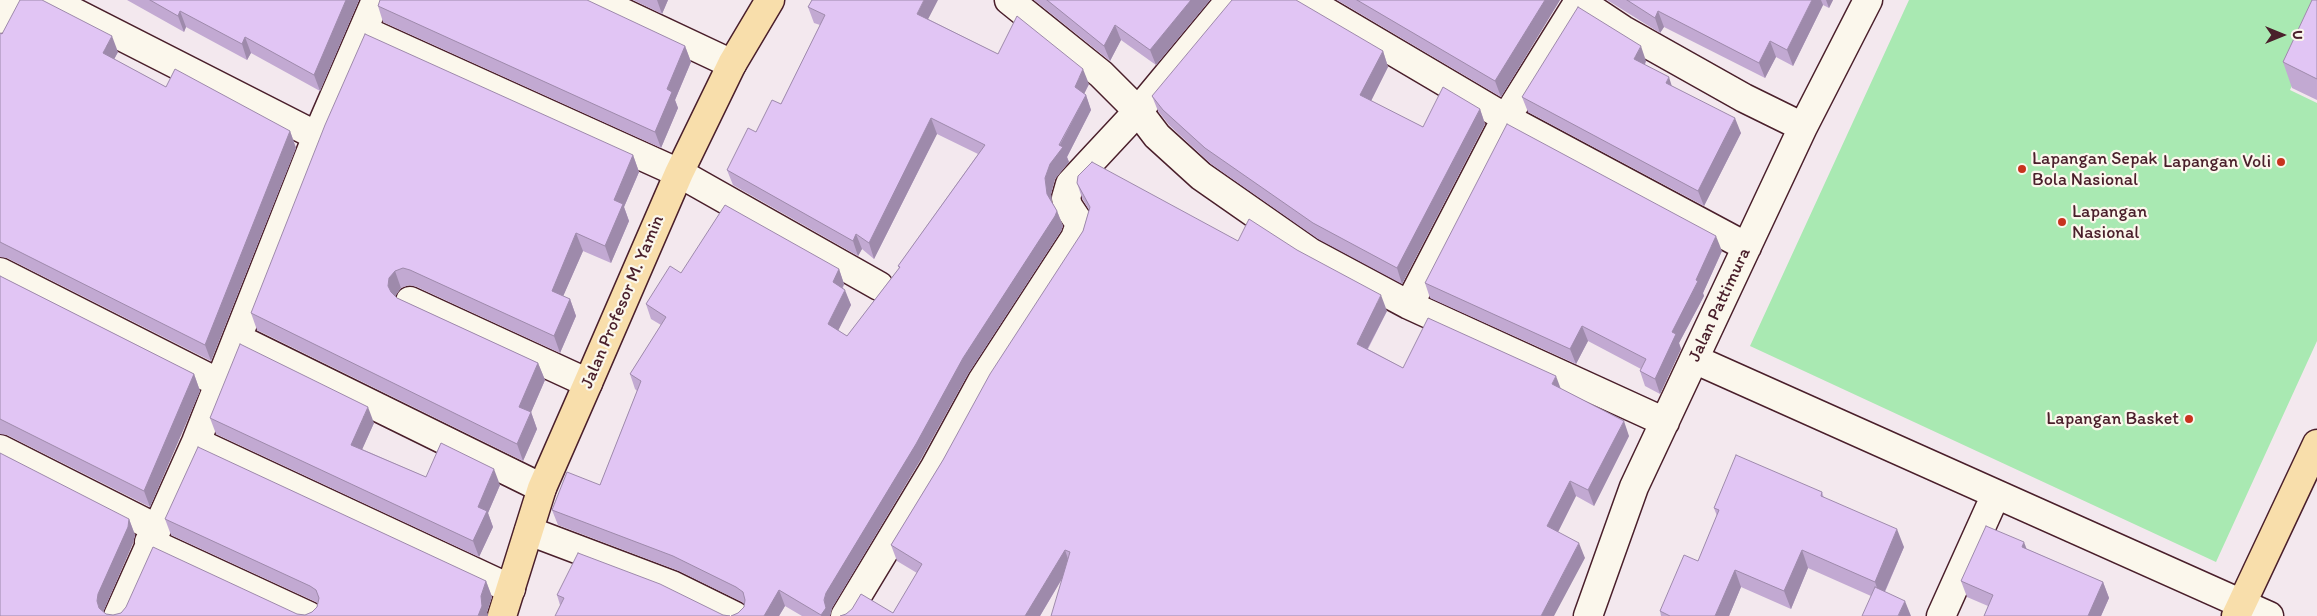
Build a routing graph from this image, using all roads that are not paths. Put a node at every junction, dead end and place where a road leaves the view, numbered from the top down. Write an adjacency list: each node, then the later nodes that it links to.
1 (14, 0): 11 (street)
2 (50, 0): 17 (street)
3 (376, 0): 12 (street)
4 (596, 0): 13 (street)
5 (770, 0): 13 (main road, Jalan Profesor M. Yamin)
6 (1009, 0): 14 (street)
7 (1230, 0): 14 (street)
8 (1306, 0): 15 (street)
9 (1579, 0): 15 (street); 16 (street)
10 (1868, 0): 16 (street, Jalan Pattimura)
11 (0, 19)
12 (363, 30): 17 (street); 18 (street)
13 (732, 64): 18 (main road, Jalan Profesor M. Yamin)
14 (1138, 111): 23 (street); 42 (street)
15 (1506, 118): 19 (street); 23 (street)
16 (1803, 127): 19 (street, Jalan Pattimura)
17 (317, 136): 24 (street)
18 (679, 173): 21 (street); 27 (main road, Jalan Profesor M. Yamin)
19 (1747, 247): 25 (street, Jalan Pattimura)
20 (0, 272): 26 (street)
21 (878, 286)
22 (410, 301): 27 (street)
23 (1409, 305): 28 (street)
24 (237, 338): 26 (street); 32 (street)
25 (1694, 359): 28 (street, Jalan Pattimura); 33 (street)
26 (219, 383): 29 (street)
27 (588, 383): 32 (main road, Jalan Profesor M. Yamin)
28 (1665, 422): 43 (street, Jalan Pattimura)
29 (196, 442): 35 (street); 36 (street)
30 (2317, 444): 37 (main road)
31 (0, 449): 35 (street)
32 (542, 488): 34 (main road, Jalan Profesor M. Yamin)
33 (1996, 494): 37 (street); 44 (street)
34 (528, 532): 36 (main road, Jalan Profesor M. Yamin); 41 (street)
35 (153, 535): 38 (street); 39 (street)
36 (511, 588): 40 (main road, Jalan Profesor M. Yamin)
37 (2239, 610): 45 (street)
38 (118, 616)
39 (309, 616)
40 (502, 616)
41 (735, 616)
42 (845, 616)
43 (1588, 616)
44 (1942, 616)
45 (2269, 616)

